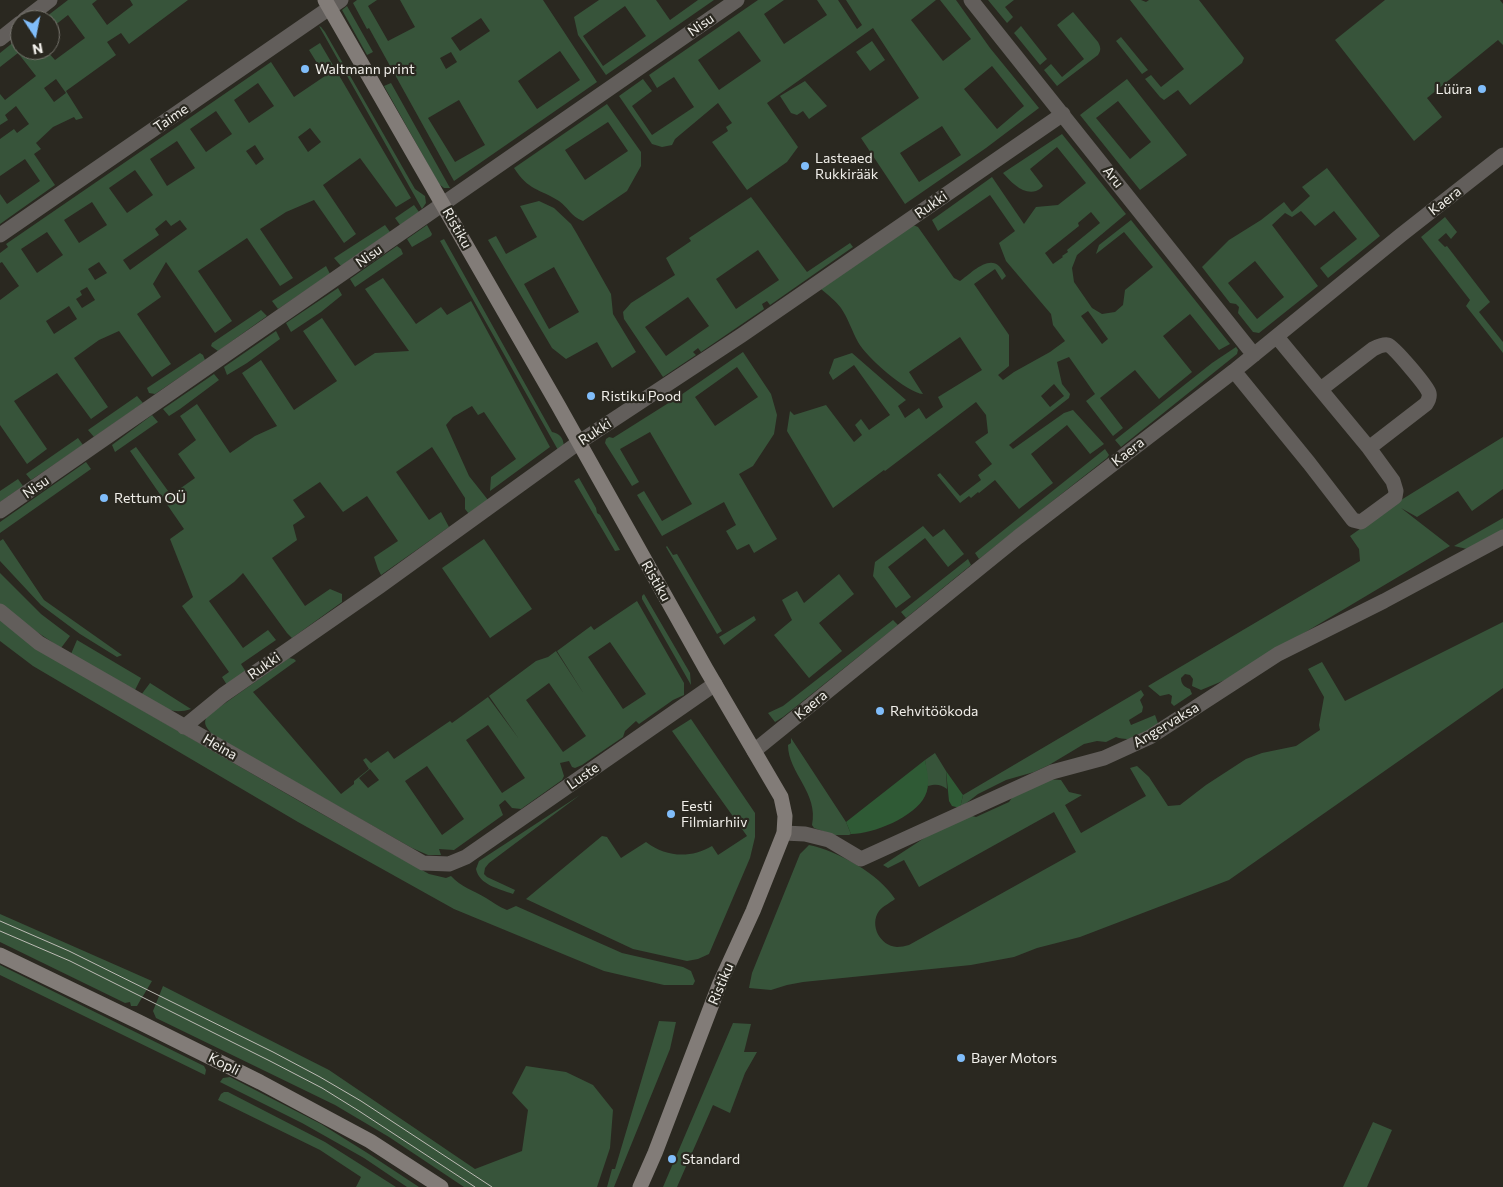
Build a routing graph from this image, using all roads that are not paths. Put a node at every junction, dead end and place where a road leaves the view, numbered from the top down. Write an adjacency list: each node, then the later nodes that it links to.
1 (50, 0): 5 (street)
2 (737, 0): 10 (street, Nisu)
3 (971, 0): 8 (street, Aru)
4 (332, 3): 10 (street, Ristiku); 11 (street, Taime)
5 (37, 10)
6 (10, 31): 7 (street)
7 (0, 39)
8 (1063, 114): 13 (street, Aru); 16 (street, Rukki)
9 (1503, 155): 12 (street, Kaera)
10 (442, 204): 16 (street, Ristiku); 18 (street, Nisu)
11 (0, 235)
12 (1277, 337): 13 (street, Kaera); 15 (street)
13 (1254, 355): 14 (street, Kaera)
14 (1234, 371): 17 (street); 23 (street, Kaera)
15 (1321, 389): 17 (street); 17 (street)
16 (578, 443): 21 (street, Ristiku); 22 (street, Rukki)
17 (1370, 448)
18 (0, 511)
19 (1503, 536): 24 (street, Angervaksa)
20 (0, 611): 22 (street, Heina)
21 (714, 684): 23 (street, Ristiku); 25 (street, Luste)
22 (184, 727): 25 (street, Heina)
23 (754, 751): 24 (street, Ristiku)
24 (784, 833): 28 (street, Ristiku)
25 (449, 864)
26 (0, 955): 27 (street, Kopli)
27 (440, 1187)
28 (640, 1187)

